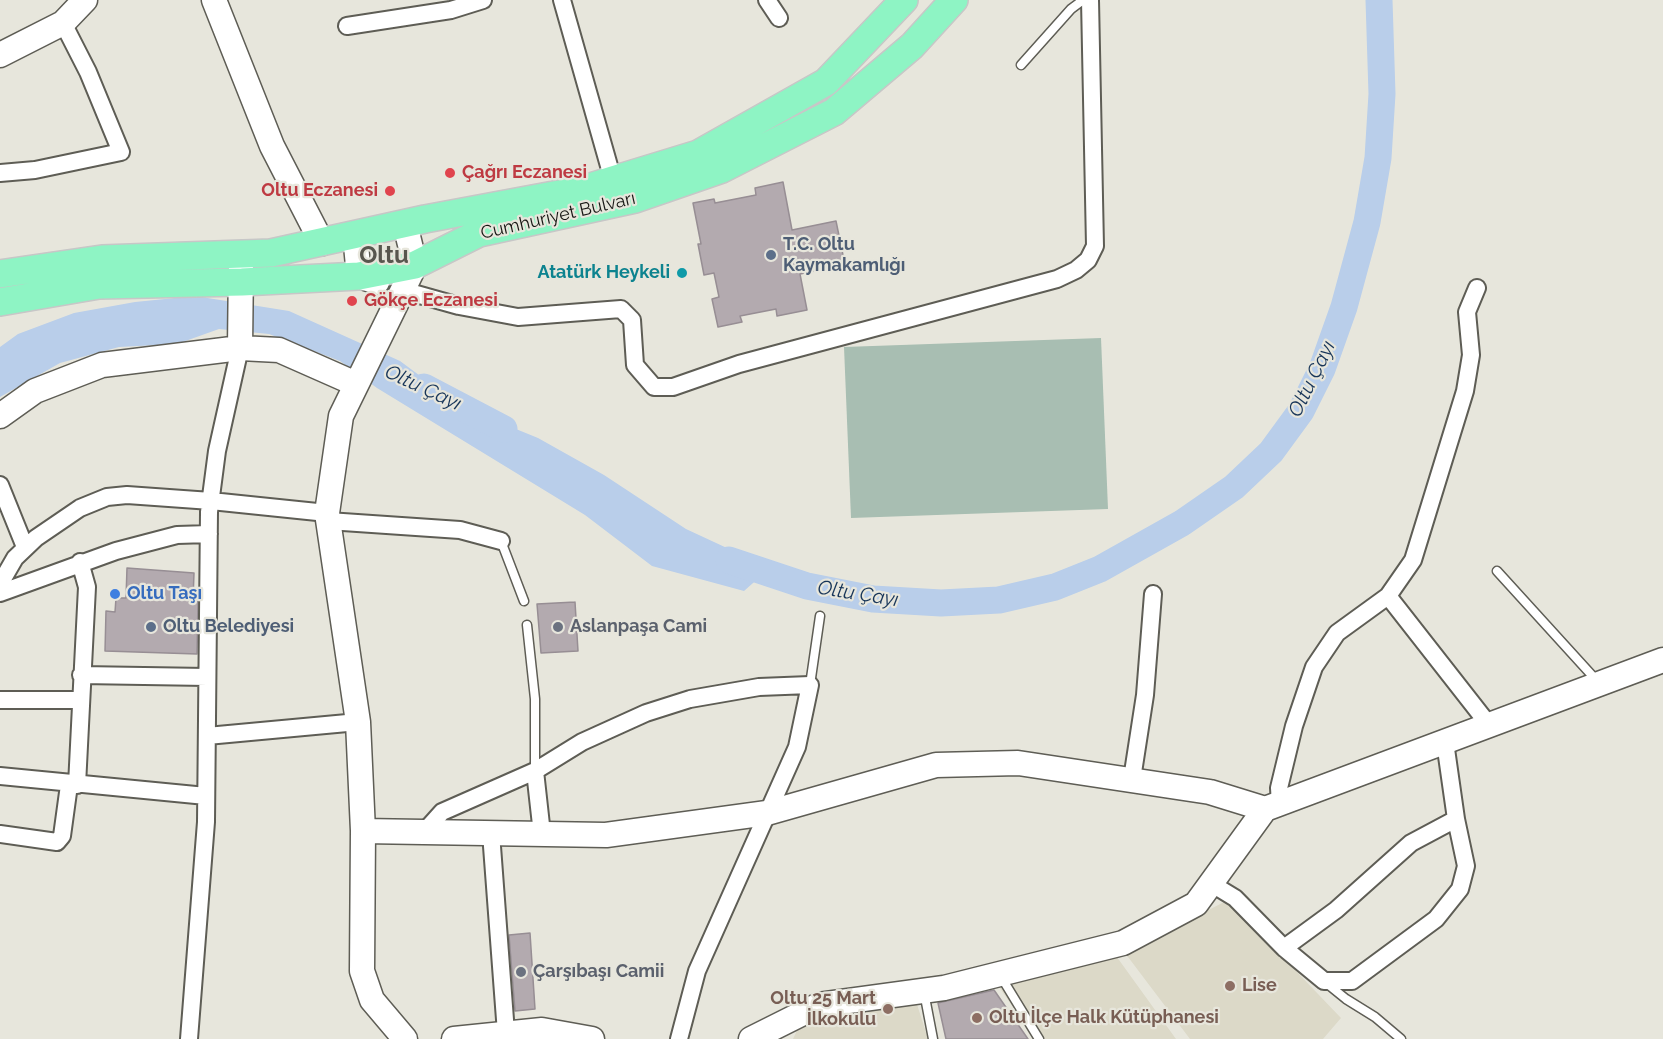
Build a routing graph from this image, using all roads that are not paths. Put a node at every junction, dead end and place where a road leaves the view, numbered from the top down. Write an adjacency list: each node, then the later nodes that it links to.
1 (85, 0): 11 (street)
2 (214, 0): 19 (street)
3 (483, 0): 12 (street)
4 (562, 0): 16 (street)
5 (767, 0): 10 (street)
6 (904, 0): 16 (main road, Cumhuriyet Bulvarı)
7 (954, 0): 21 (main road, Cumhuriyet Bulvarı)
8 (1083, 0): 14 (lane)
9 (1090, 0): 25 (street)
10 (779, 18)
11 (63, 23): 13 (street); 15 (street)
12 (347, 26)
13 (0, 55)
14 (1021, 65)
15 (0, 173)
16 (613, 180): 17 (main road, Cumhuriyet Bulvarı)
17 (405, 224): 18 (main road, Cumhuriyet Bulvarı); 21 (street)
18 (355, 236): 19 (main road, Cumhuriyet Bulvarı); 23 (street)
19 (322, 243): 20 (main road, Cumhuriyet Bulvarı)
20 (241, 254): 22 (main road, Cumhuriyet Bulvarı); 26 (street)
21 (415, 265): 23 (main road, Cumhuriyet Bulvarı); 25 (street)
22 (0, 274)
23 (358, 276): 25 (street); 26 (main road, Cumhuriyet Bulvarı)
24 (1477, 288): 42 (street)
25 (402, 290): 29 (street)
26 (242, 292): 27 (main road, Cumhuriyet Bulvarı); 28 (street)
27 (0, 302)
28 (240, 348): 29 (street); 30 (street); 32 (street)
29 (356, 384): 33 (street)
30 (0, 416)
31 (0, 485): 36 (street)
32 (211, 501): 33 (street); 34 (street); 36 (street)
33 (328, 517): 35 (street); 53 (street)
34 (209, 534): 37 (street); 48 (street)
35 (501, 541): 43 (lane)
36 (25, 547): 39 (street)
37 (80, 562): 40 (street); 47 (street)
38 (1497, 571): 49 (lane)
39 (0, 584)
40 (0, 593)
41 (1153, 594): 59 (street)
42 (1388, 596): 54 (street); 62 (street)
43 (524, 601)
44 (820, 616): 50 (lane)
45 (527, 625): 57 (lane)
46 (1663, 660): 49 (street)
47 (81, 675): 48 (street); 52 (street)
48 (207, 677): 55 (street)
49 (1600, 684): 54 (street)
50 (810, 685): 57 (street); 63 (street)
51 (0, 700): 52 (street)
52 (79, 700): 60 (street)
53 (358, 722): 55 (street); 65 (street)
54 (1490, 725): 56 (street)
55 (207, 736): 61 (street)
56 (1445, 742): 62 (street); 64 (street)
57 (535, 771): 66 (street); 69 (street)
58 (0, 776): 60 (street)
59 (1132, 779): 62 (street); 63 (street)
60 (73, 785): 61 (street); 68 (street)
61 (206, 796): 76 (street)
62 (1272, 806): 70 (street)
63 (767, 813): 69 (street); 80 (street)
64 (1456, 819): 71 (street); 73 (street)
65 (363, 831): 66 (street); 77 (street)
66 (424, 832): 67 (street)
67 (491, 833): 69 (street); 75 (street)
68 (0, 834)
69 (542, 834)
70 (1212, 884): 71 (street); 72 (street)
71 (1284, 948): 73 (street)
72 (1000, 974): 74 (street); 83 (lane)
73 (1324, 981): 84 (lane)
74 (924, 991): 81 (street); 82 (lane)
75 (506, 1033): 78 (street); 79 (street)
76 (189, 1039)
77 (405, 1039)
78 (454, 1039)
79 (592, 1039)
80 (680, 1039)
81 (751, 1039)
82 (933, 1039)
83 (1039, 1039)
84 (1401, 1039)

